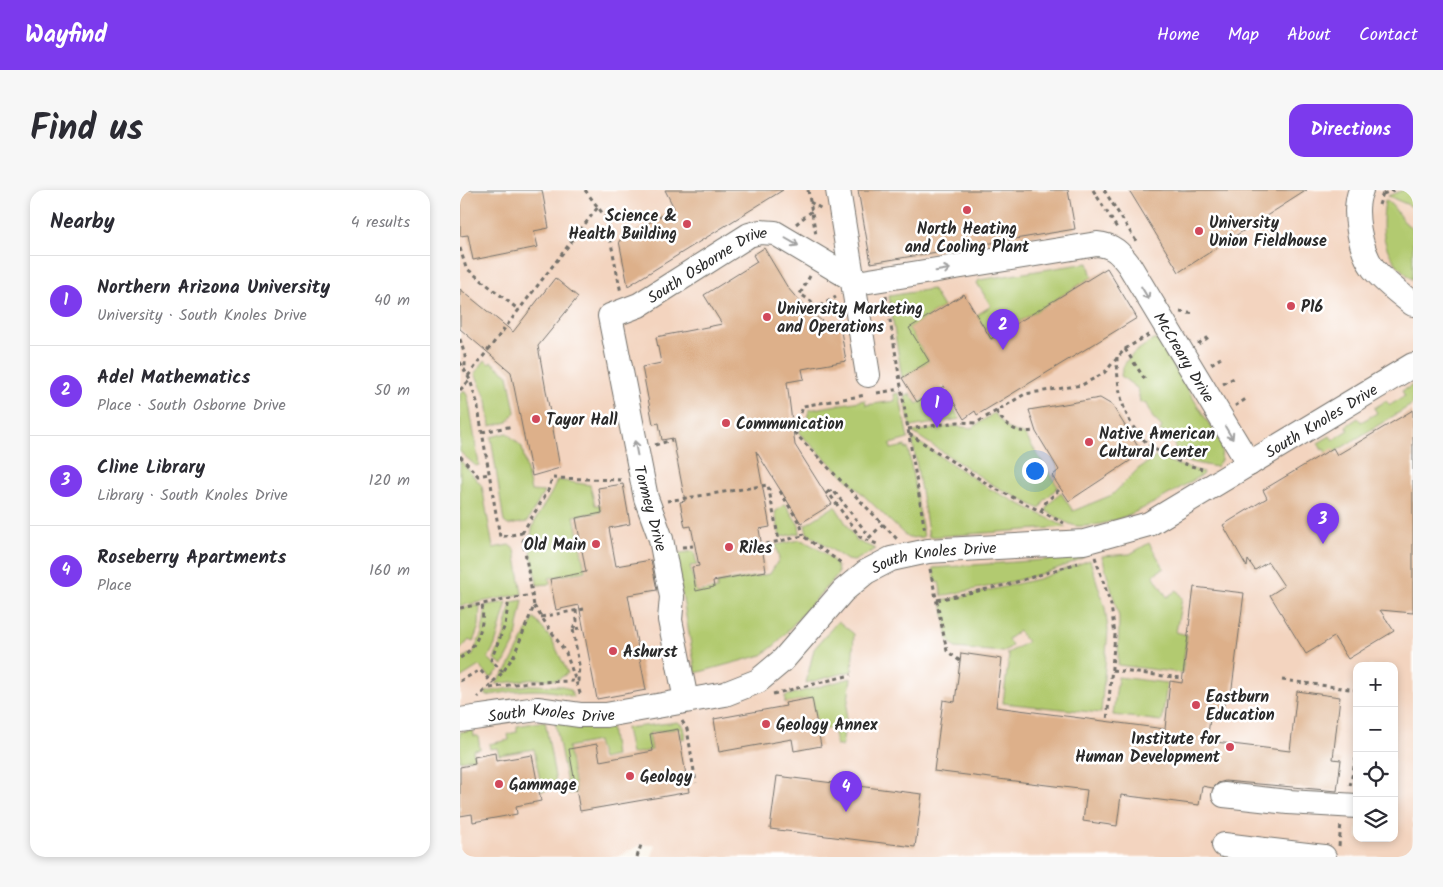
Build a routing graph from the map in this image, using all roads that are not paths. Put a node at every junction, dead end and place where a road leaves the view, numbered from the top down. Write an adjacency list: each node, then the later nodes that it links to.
1 (838, 190): 4 (street)
2 (1376, 191): 5 (street)
3 (1126, 244): 4 (street, South Osborne Drive, one-way to 3); 9 (street, McCreary Drive, one-way to 9)
4 (854, 278): 6 (street, South Osborne Drive, one-way to 4); 8 (street)
5 (1413, 304)
6 (618, 313): 10 (street, Tormey Drive, one-way to 6)
7 (1413, 364): 9 (street, South Knoles Drive)
8 (868, 375)
9 (1249, 464): 10 (street, South Knoles Drive)
10 (686, 700): 11 (street, South Knoles Drive)
11 (460, 720)
12 (1224, 795): 13 (street)
13 (1353, 806)
14 (1224, 845): 15 (street)
15 (1324, 857)

